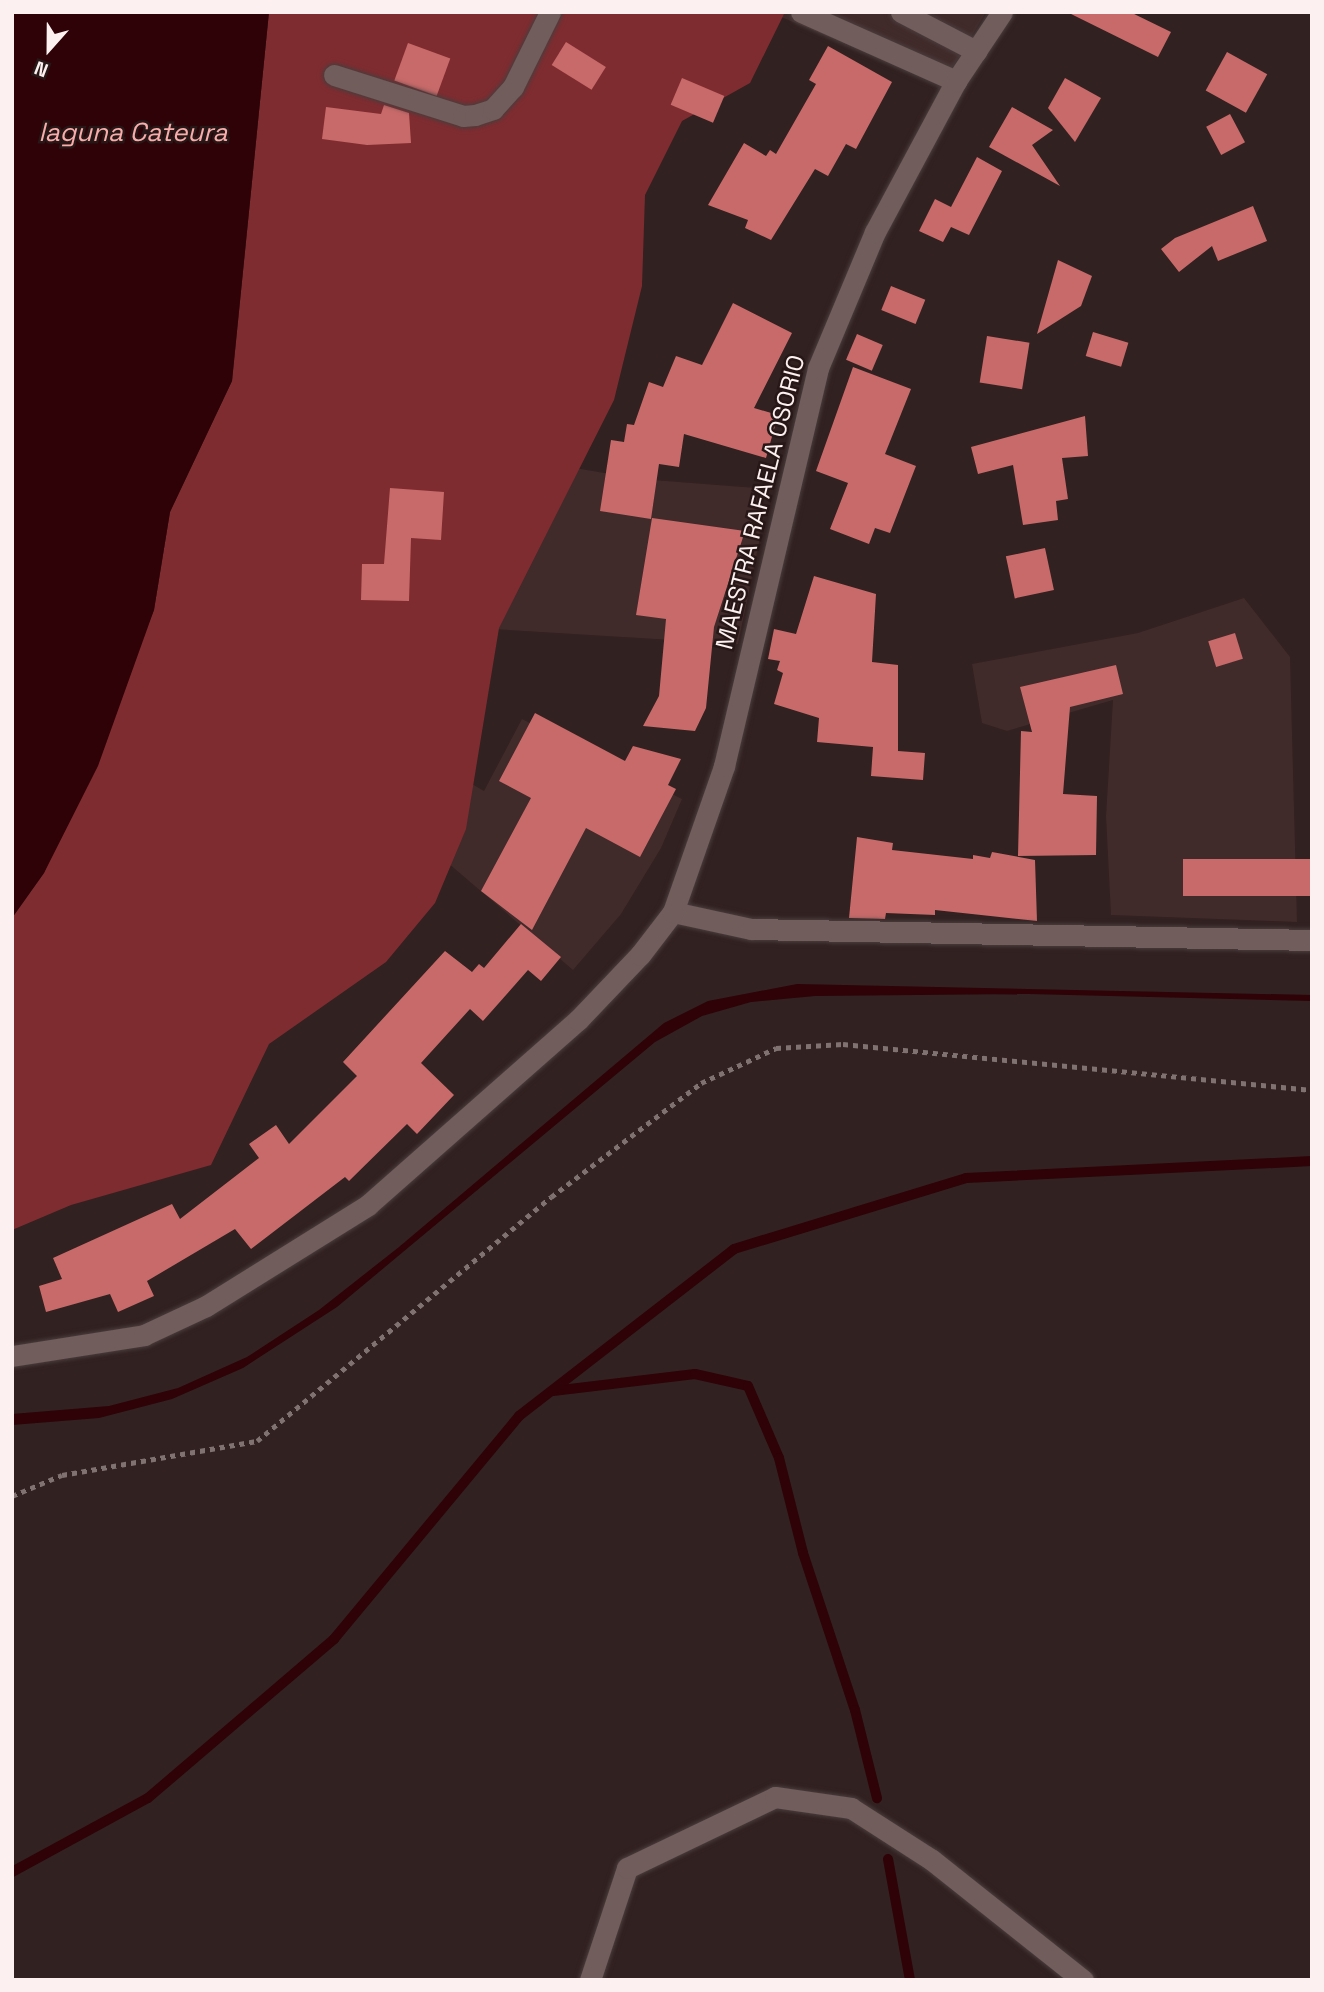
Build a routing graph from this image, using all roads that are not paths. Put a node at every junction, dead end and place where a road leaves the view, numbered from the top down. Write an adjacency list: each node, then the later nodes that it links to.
1 (550, 12): 6 (street)
2 (801, 12): 7 (street)
3 (901, 12): 5 (street)
4 (1002, 12): 5 (street, MAESTRA RAFAELA OSORIO)
5 (976, 51): 7 (street, MAESTRA RAFAELA OSORIO)
6 (334, 75)
7 (957, 81): 8 (street, MAESTRA RAFAELA OSORIO)
8 (673, 912): 9 (street); 10 (street, MAESTRA RAFAELA OSORIO)
9 (1312, 940)
10 (12, 1356)
11 (590, 1980): 12 (street)
12 (1083, 1980)

